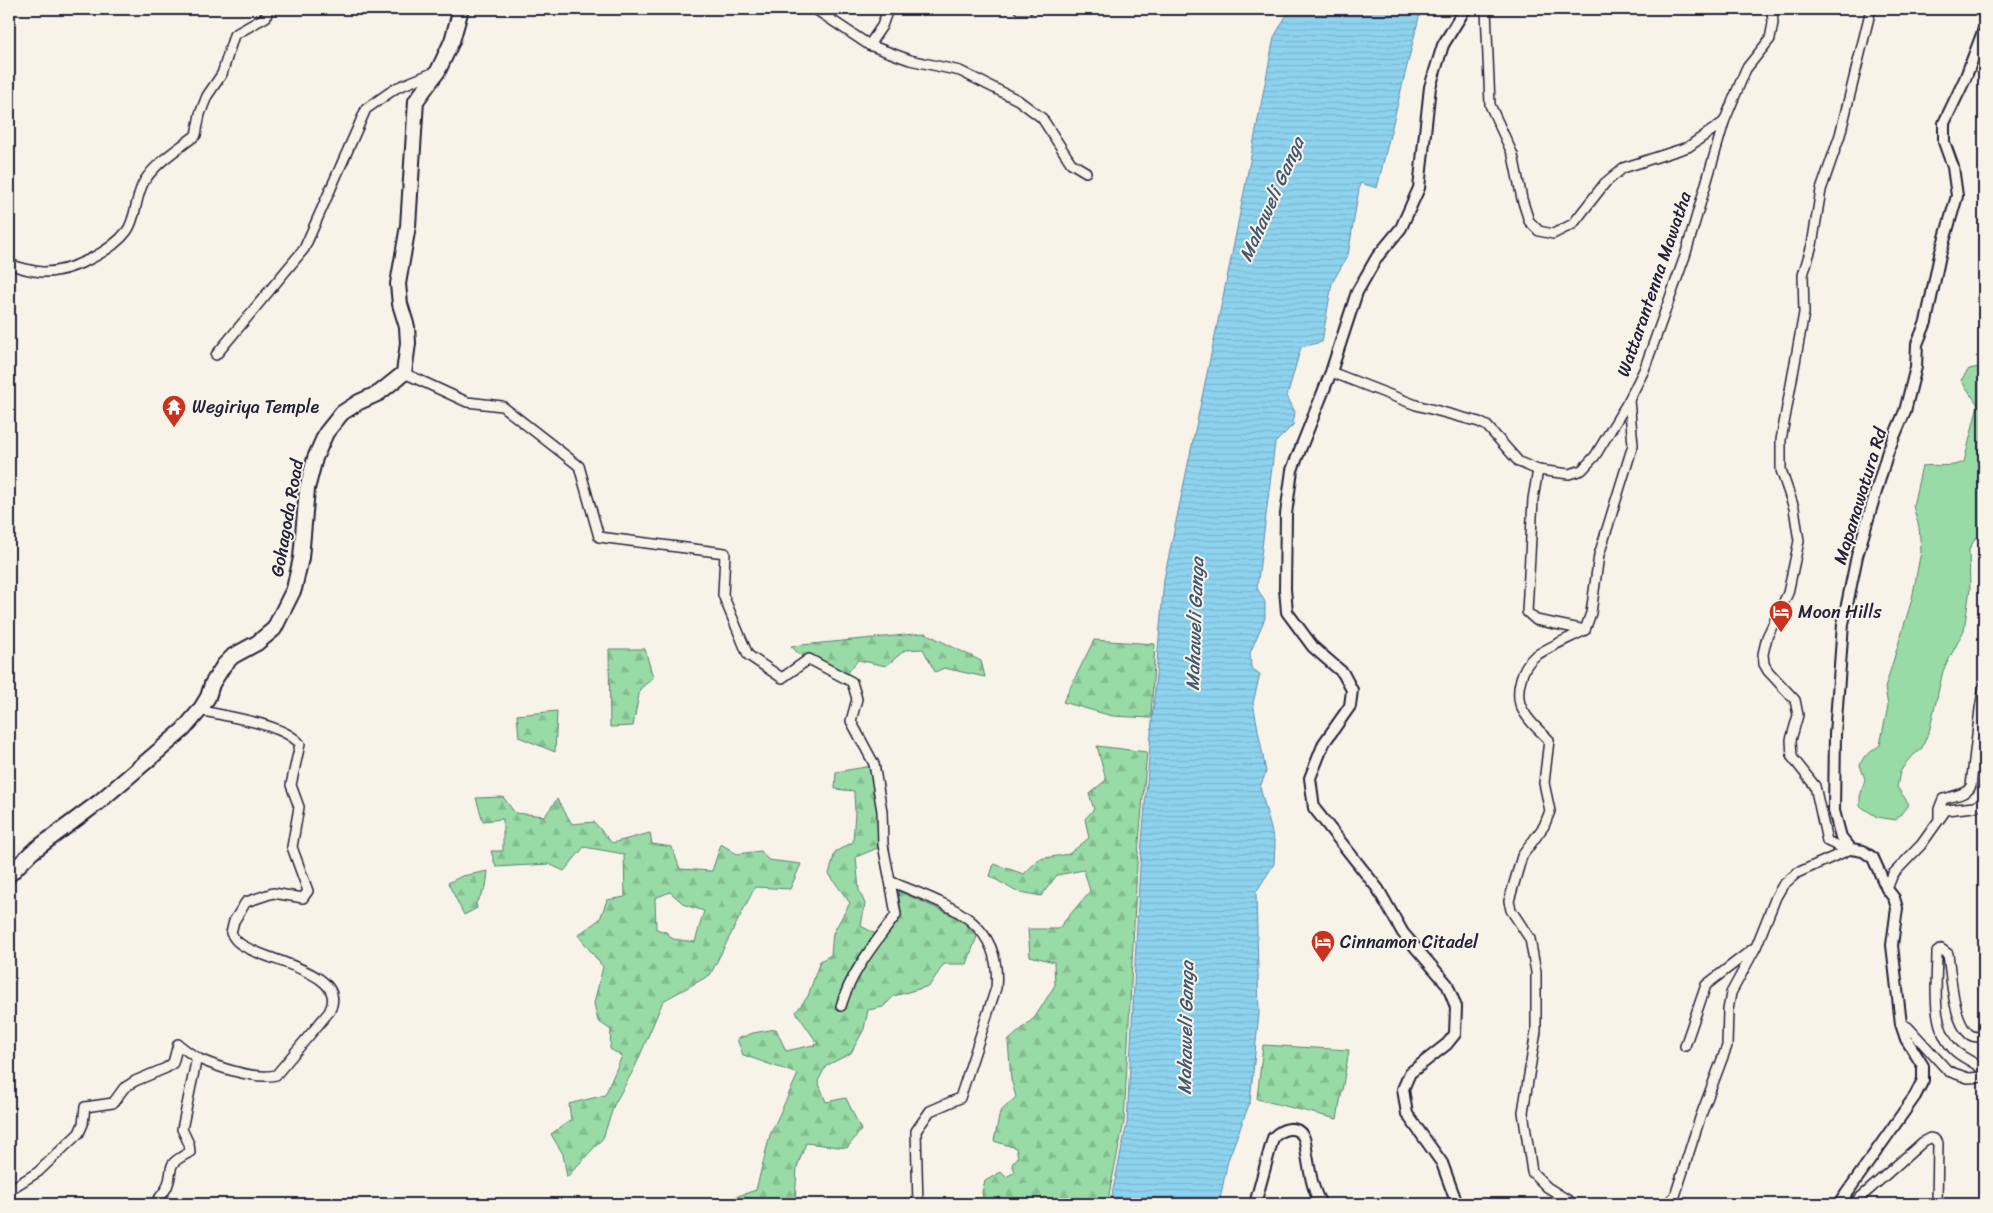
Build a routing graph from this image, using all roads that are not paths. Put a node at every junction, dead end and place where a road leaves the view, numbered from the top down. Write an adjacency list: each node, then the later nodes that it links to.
1 (268, 9): 16 (street)
2 (461, 9): 13 (main road)
3 (815, 9): 12 (street)
4 (888, 9): 12 (street)
5 (1019, 9): 6 (street)
6 (1028, 9)
7 (1465, 9): 18 (street)
8 (1486, 9): 14 (street)
9 (1772, 9): 14 (street, Wattarantenna Mawatha)
10 (1871, 9): 27 (street)
11 (1984, 29): 27 (street, Mapanawatura Rd)
12 (869, 45): 15 (street)
13 (438, 71): 17 (street); 19 (main road)
14 (1724, 122): 20 (street, Wattarantenna Mawatha)
15 (1086, 172)
16 (9, 264)
17 (216, 355)
18 (1331, 372): 21 (street, Wattarantenna Mawatha); 46 (street)
19 (404, 373): 24 (main road, Gohagoda Road); 29 (street)
20 (1629, 400): 21 (street, Wattarantenna Mawatha); 22 (street)
21 (1538, 470): 22 (street)
22 (1585, 630): 47 (street)
23 (1984, 686): 26 (street)
24 (200, 710): 28 (main road, Gohagoda Road); 38 (street)
25 (1984, 802): 26 (street)
26 (1939, 820): 30 (street)
27 (1851, 849): 30 (street); 31 (street)
28 (9, 875)
29 (890, 882): 34 (street); 43 (street)
30 (1888, 889): 35 (street)
31 (1756, 947): 37 (street); 48 (street)
32 (1984, 979): 33 (street)
33 (1984, 988)
34 (840, 1006)
35 (1901, 1024): 40 (street); 49 (street)
36 (1984, 1036): 39 (street)
37 (1685, 1046)
38 (197, 1057): 41 (street); 42 (street)
39 (1984, 1071)
40 (1984, 1077)
41 (9, 1190)
42 (155, 1204)
43 (918, 1204)
44 (1255, 1204): 45 (street)
45 (1321, 1204)
46 (1457, 1204)
47 (1574, 1204)
48 (1667, 1204)
49 (1839, 1204)
50 (1853, 1204): 51 (street)
51 (1937, 1204)

